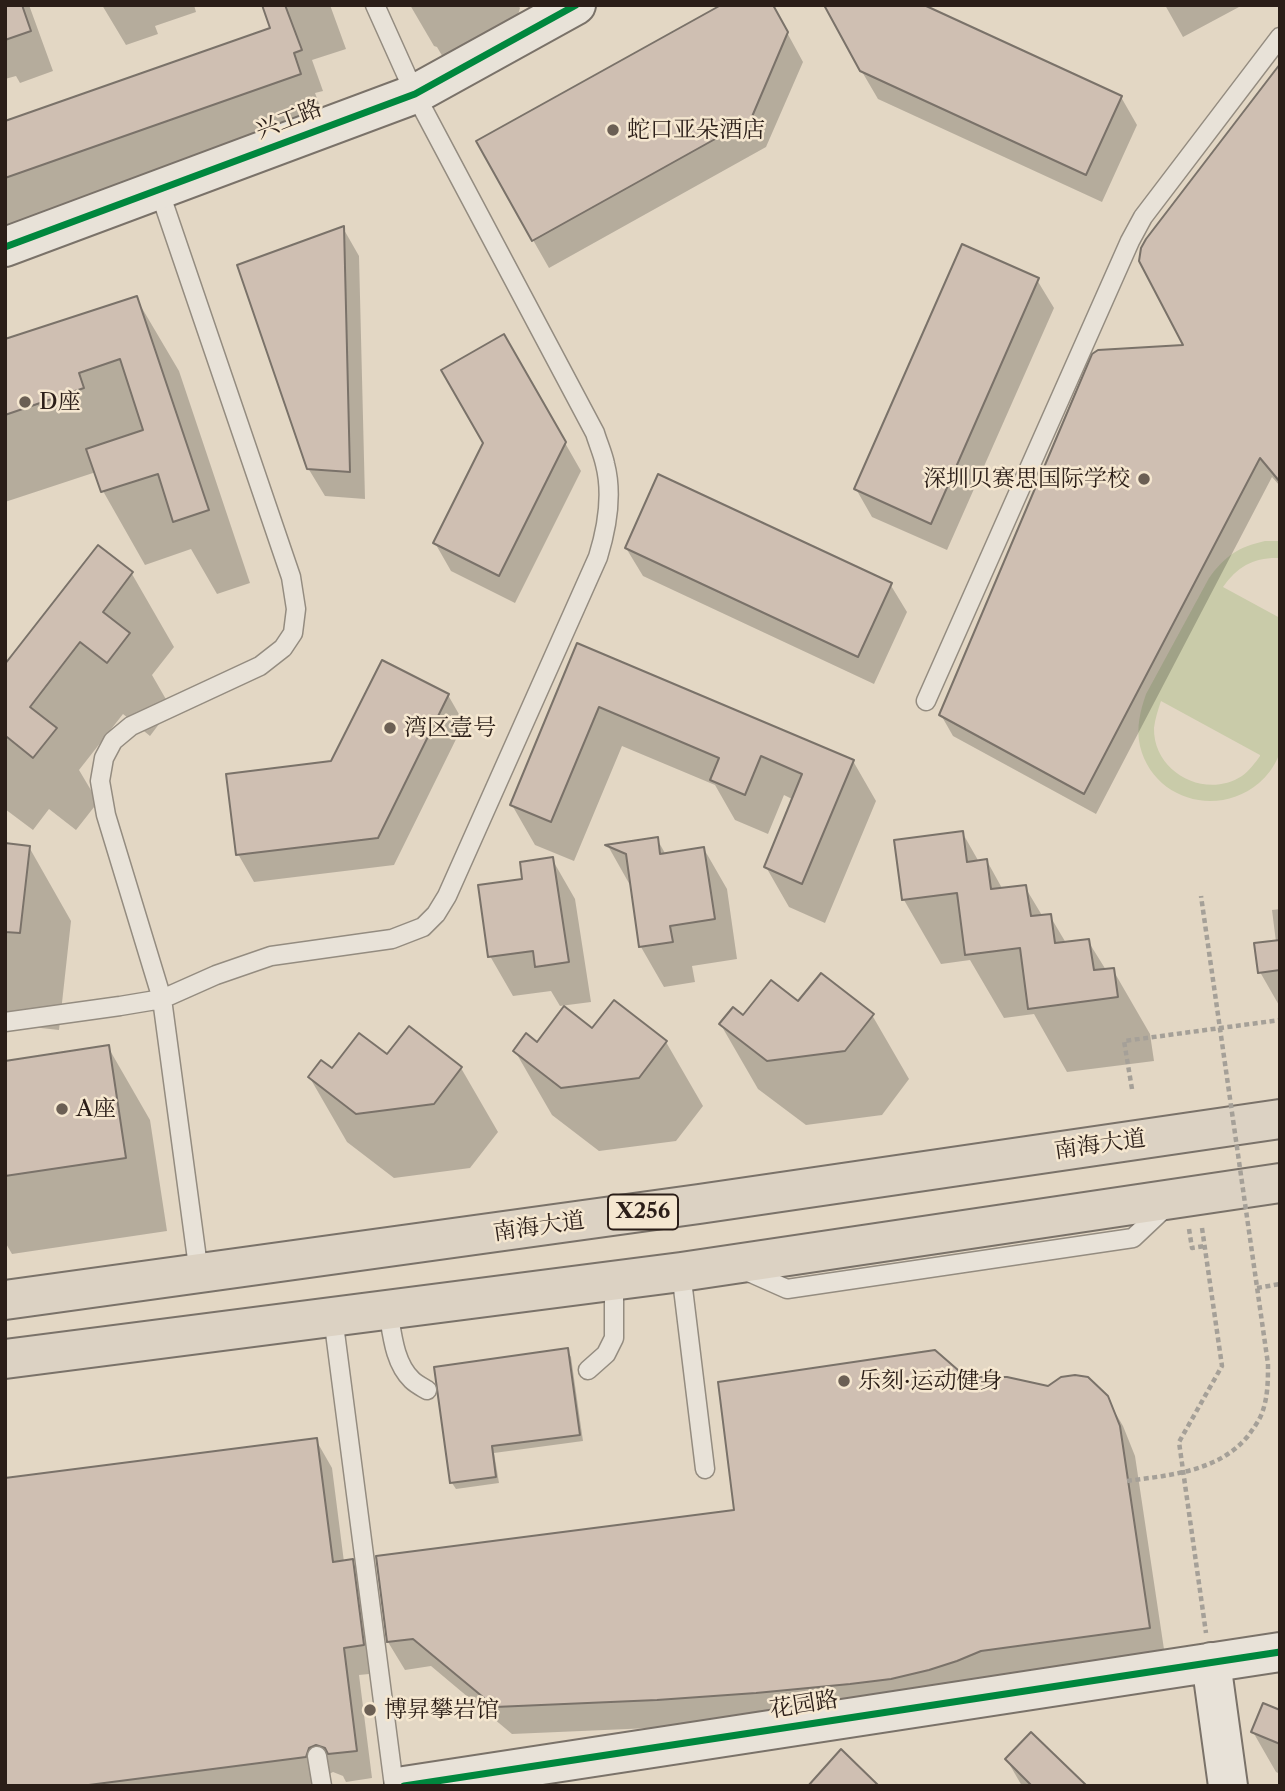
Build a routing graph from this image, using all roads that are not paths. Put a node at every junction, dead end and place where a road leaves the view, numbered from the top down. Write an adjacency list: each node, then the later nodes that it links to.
1 (375, 5): 4 (lane)
2 (576, 5): 4 (street, 兴工路)
3 (1280, 37): 7 (lane)
4 (415, 94): 5 (street, 兴工路); 8 (lane)
5 (159, 190): 6 (street, 兴工路); 8 (lane)
6 (5, 247)
7 (926, 701)
8 (162, 999): 9 (lane); 13 (lane)
9 (5, 1022)
10 (1280, 1118): 13 (main road, 南海大道 / X256)
11 (1280, 1183): 12 (main road)
12 (681, 1272): 14 (main road); 21 (lane)
13 (199, 1274): 15 (main road, 南海大道 / X256)
14 (614, 1281): 16 (main road); 19 (lane)
15 (5, 1300)
16 (388, 1310): 17 (main road); 20 (lane)
17 (332, 1317): 18 (main road); 26 (lane)
18 (5, 1359)
19 (588, 1370)
20 (427, 1390)
21 (705, 1469)
22 (1280, 1652): 23 (street, 花园路)
23 (1210, 1662): 27 (street, 花园路); 28 (street)
24 (317, 1756): 25 (lane)
25 (322, 1786)
26 (394, 1786)
27 (404, 1786)
28 (1228, 1786)

